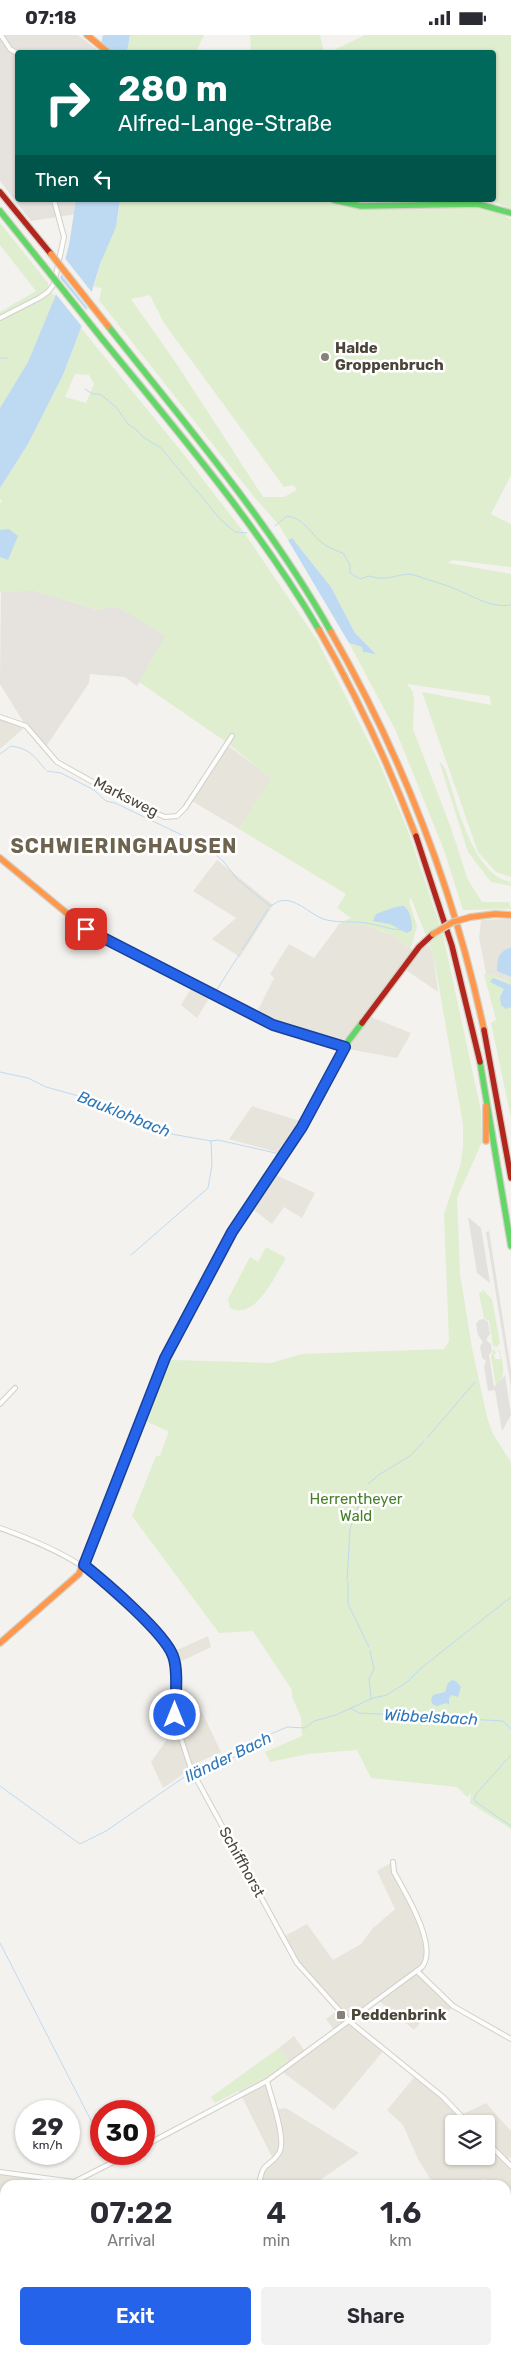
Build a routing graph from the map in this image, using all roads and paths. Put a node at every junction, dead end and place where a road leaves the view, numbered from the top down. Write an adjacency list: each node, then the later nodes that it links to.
1 (1, 35): 4 (street)
2 (87, 35): 3 (main road)
3 (105, 50)
4 (15, 52)
5 (0, 192): 18 (main road, bridge)
6 (55, 202): 10 (street)
7 (343, 202): 9 (main road)
8 (0, 211): 16 (main road, bridge)
9 (511, 213)
10 (0, 318)
11 (0, 717): 12 (street, Marksweg)
12 (232, 736)
13 (0, 858): 15 (main road)
14 (511, 915): 15 (main road, bridge)
15 (345, 1047): 23 (main road)
16 (487, 1098): 17 (main road); 19 (main road)
17 (486, 1141)
18 (511, 1178)
19 (511, 1245)
20 (15, 1388): 21 (street)
21 (0, 1405)
22 (0, 1528): 23 (street, Schiffhorst)
23 (84, 1565): 24 (main road); 27 (street, Schiffhorst)
24 (0, 1643)
25 (394, 1862): 26 (street)
26 (418, 1971): 27 (street); 28 (street)
27 (349, 2021): 29 (street); 30 (street, Schiffhorst)
28 (511, 2039)
29 (267, 2081): 31 (street); 38 (street)
30 (460, 2115)
31 (155, 2140)
32 (495, 2150): 34 (street)
33 (107, 2165): 37 (street)
34 (511, 2166)
35 (0, 2172): 36 (street)
36 (59, 2180)
37 (78, 2180)
38 (260, 2180)

